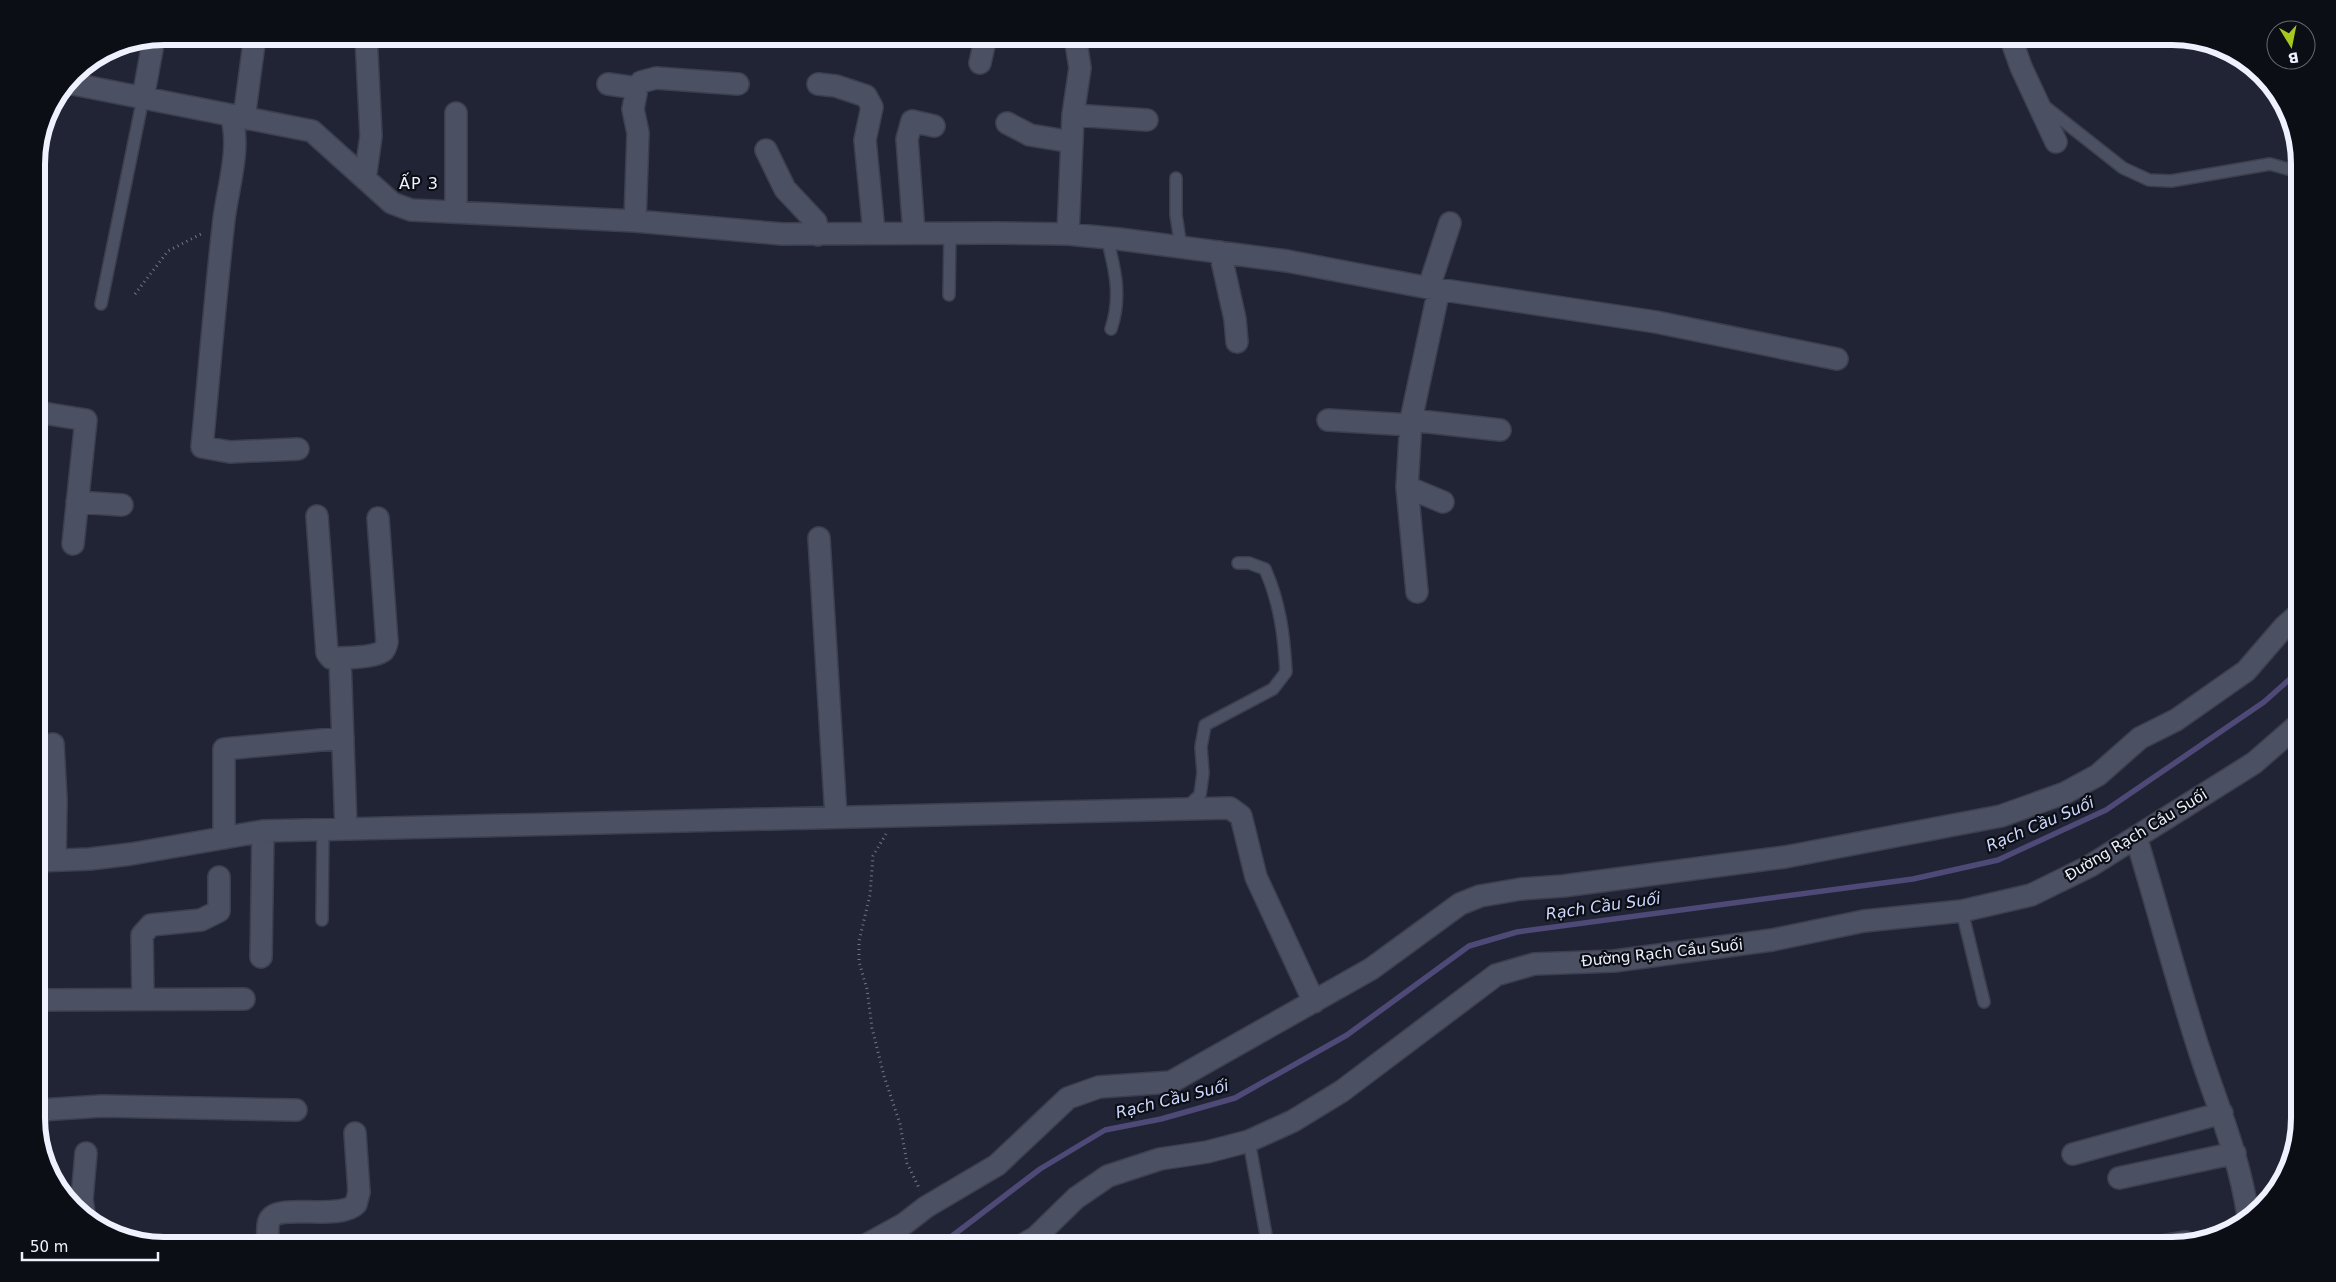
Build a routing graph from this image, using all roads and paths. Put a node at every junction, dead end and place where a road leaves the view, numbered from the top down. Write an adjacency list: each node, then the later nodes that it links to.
1 (153, 45): 13 (street)
2 (253, 45): 17 (street)
3 (366, 45): 26 (street)
4 (984, 45): 7 (street)
5 (1076, 45): 16 (street)
6 (2014, 45): 14 (street)
7 (980, 63)
8 (608, 84): 12 (street)
9 (738, 84): 12 (street)
10 (818, 84): 31 (street)
11 (76, 85): 13 (street)
12 (637, 88): 28 (street)
13 (143, 98): 17 (street); 42 (lane)
14 (2036, 99): 22 (street); 24 (lane)
15 (456, 113): 27 (street)
16 (1074, 115): 18 (street); 21 (street)
17 (238, 117): 26 (street); 30 (street)
18 (1147, 120)
19 (1007, 123): 21 (street)
20 (934, 126): 32 (street)
21 (1072, 142): 35 (street)
22 (2056, 142)
23 (766, 150): 34 (street)
24 (2291, 170)
25 (1176, 178): 37 (lane)
26 (365, 179): 27 (street)
27 (456, 212): 28 (street)
28 (635, 222): 34 (street)
29 (1450, 223): 39 (street)
30 (223, 226): 40 (path); 50 (street)
31 (874, 232): 32 (street); 34 (street)
32 (914, 233): 33 (street)
33 (950, 233): 35 (street); 41 (lane)
34 (818, 234)
35 (1068, 234): 36 (street)
36 (1107, 238): 37 (street); 43 (lane)
37 (1181, 247): 38 (street)
38 (1220, 252): 39 (street); 44 (street)
39 (1434, 288): 45 (street); 48 (street)
40 (135, 294)
41 (949, 295)
42 (100, 304)
43 (1110, 329)
44 (1237, 342)
45 (1837, 359)
46 (45, 413): 52 (street)
47 (1328, 420): 48 (street)
48 (1411, 423): 49 (street); 51 (street)
49 (1500, 430)
50 (298, 448)
51 (1407, 487): 53 (street); 60 (street)
52 (76, 502): 54 (street); 58 (street)
53 (1443, 502)
54 (122, 505)
55 (317, 516): 62 (street)
56 (378, 518): 62 (street)
57 (819, 538): 68 (street)
58 (73, 544)
59 (1238, 563): 66 (lane)
60 (1417, 592)
61 (2291, 621): 82 (street)
62 (340, 658): 64 (street)
63 (2291, 731): 72 (street, Đường Rạch Cầu Suối)
64 (342, 738): 70 (street); 73 (street)
65 (53, 744): 74 (street)
66 (1186, 808): 67 (street); 82 (street)
67 (888, 816): 68 (street); 94 (path)
68 (836, 817): 70 (street)
69 (323, 829): 70 (street); 71 (street); 77 (lane)
70 (346, 829)
71 (263, 831): 73 (street); 78 (street)
72 (2136, 837): 76 (street, Đường Rạch Cầu Suối); 86 (street)
73 (224, 838): 74 (street)
74 (46, 861)
75 (219, 877): 79 (street)
76 (1962, 911): 83 (lane); 88 (street, Đường Rạch Cầu Suối)
77 (322, 920)
78 (261, 957)
79 (143, 998): 80 (street); 81 (street)
80 (45, 1000)
81 (244, 1000)
82 (1314, 1002): 94 (street)
83 (1984, 1002)
84 (45, 1110): 85 (street)
85 (296, 1110)
86 (2222, 1113): 89 (street); 91 (street)
87 (355, 1133): 96 (street)
88 (1249, 1141): 98 (street, Đường Rạch Cầu Suối); 99 (lane)
89 (2235, 1152): 92 (street); 95 (street)
90 (86, 1153): 93 (street)
91 (2073, 1154)
92 (2119, 1178)
93 (79, 1200)
94 (924, 1208): 97 (street)
95 (2247, 1209)
96 (268, 1237)
97 (880, 1237)
98 (1036, 1237)
99 (1266, 1237)

